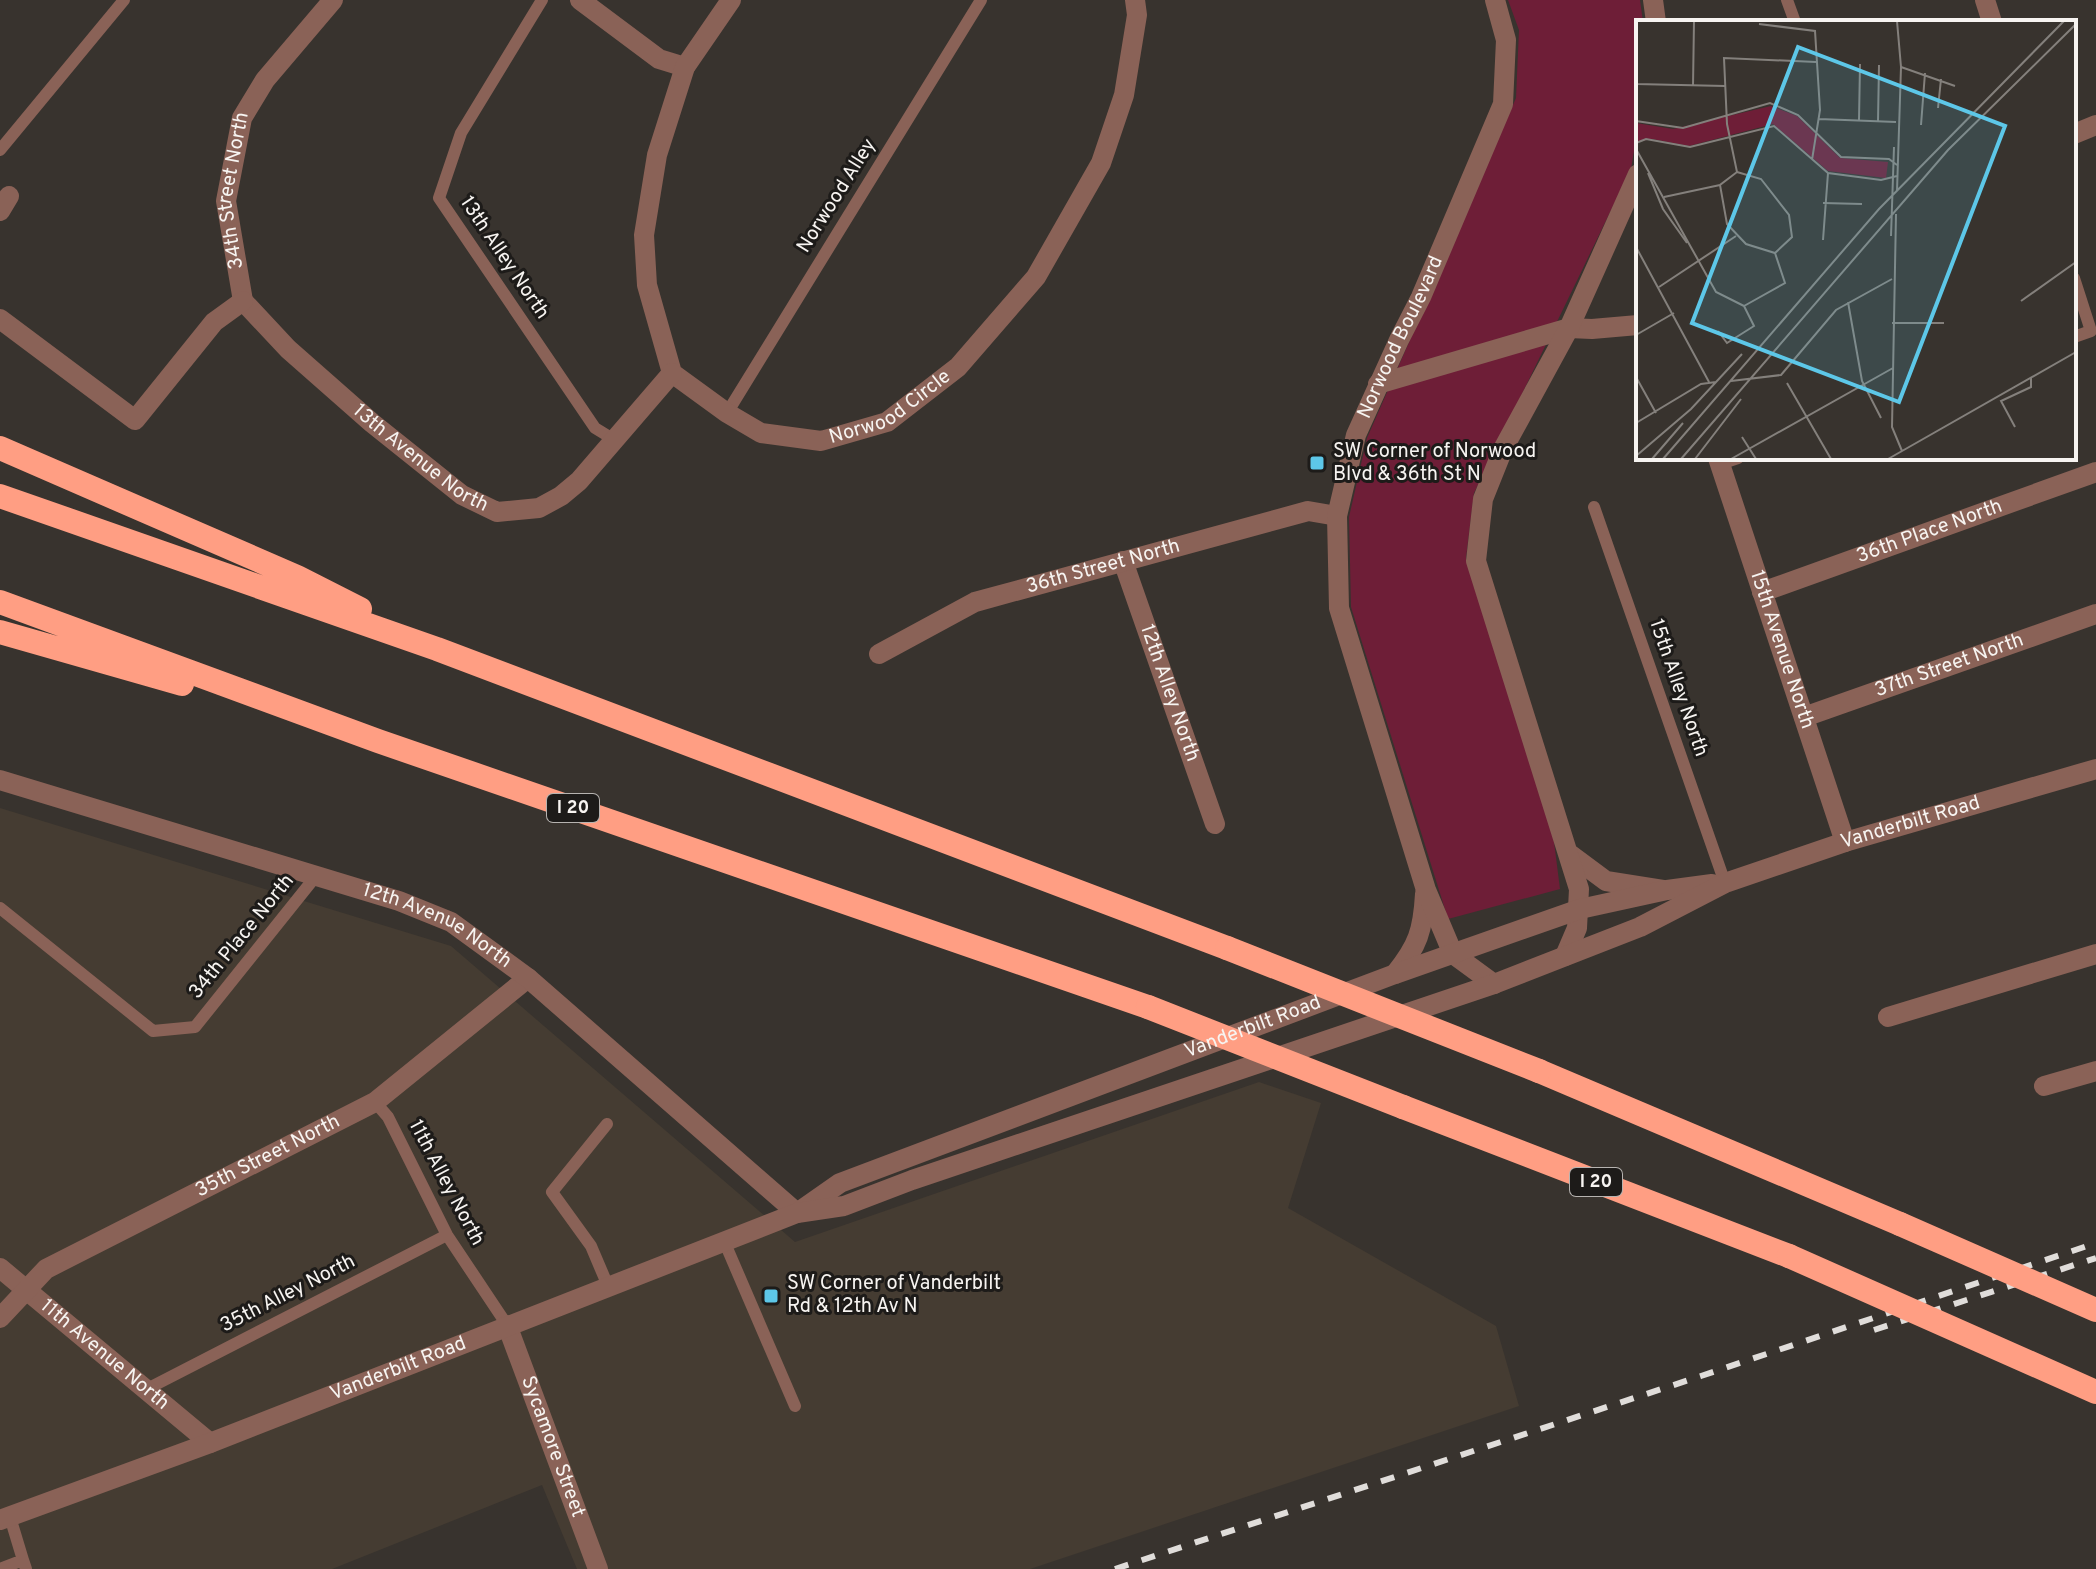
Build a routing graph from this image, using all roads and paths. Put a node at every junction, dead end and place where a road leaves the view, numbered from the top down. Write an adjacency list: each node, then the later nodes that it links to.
1 (124, 0): 18 (lane)
2 (333, 0): 21 (street, 34th Street North)
3 (542, 0): 29 (lane, 13th Alley North)
4 (580, 0): 15 (street)
5 (731, 0): 15 (street)
6 (981, 0): 28 (lane, Norwood Alley)
7 (1135, 0): 28 (street, Norwood Circle)
8 (1495, 0): 27 (street, Norwood Boulevard)
9 (1653, 0): 12 (street)
10 (1787, 0): 13 (lane)
11 (1985, 0): 14 (street)
12 (1656, 20)
13 (1794, 20)
14 (1991, 20)
15 (685, 67): 26 (street)
16 (2096, 125): 17 (street)
17 (2076, 133)
18 (0, 150)
19 (1636, 178): 24 (street)
20 (2076, 284): 25 (lane)
21 (243, 301): 22 (street, 34th Street North); 29 (street, 13th Avenue North)
22 (0, 319)
23 (1636, 325): 24 (street)
24 (1569, 328): 27 (street); 49 (street)
25 (2076, 336)
26 (672, 373): 28 (street, Norwood Circle); 29 (street)
27 (1378, 384): 35 (street, Norwood Boulevard)
28 (727, 413)
29 (613, 439)
30 (0, 448): 41 (highway)
31 (1725, 460): 37 (street, 15th Avenue North)
32 (2096, 472): 37 (street, 36th Place North)
33 (0, 496): 41 (highway)
34 (1594, 507): 51 (lane, 15th Alley North)
35 (1337, 516): 36 (street, 36th Street North); 52 (street, Norwood Boulevard)
36 (1123, 561): 42 (street, 36th Street North); 47 (street, 12th Alley North)
37 (1762, 592): 43 (street, 15th Avenue North)
38 (0, 602): 44 (highway, I 20)
39 (2096, 614): 43 (street, 37th Street North)
40 (0, 632): 44 (highway)
41 (437, 649): 73 (highway, bridge)
42 (879, 654)
43 (1804, 717): 48 (street, 15th Avenue North)
44 (378, 741): 77 (highway, I 20, bridge)
45 (2096, 769): 48 (street, Vanderbilt Road)
46 (0, 780): 50 (street, 12th Avenue North)
47 (1215, 824)
48 (1845, 842): 51 (street, Vanderbilt Road)
49 (1571, 855): 53 (street); 55 (street)
50 (316, 876): 54 (lane, 34th Place North); 60 (street, 12th Avenue North)
51 (1725, 883): 53 (street, Vanderbilt Road); 58 (street, Vanderbilt Road)
52 (1426, 890): 56 (street, Norwood Boulevard); 59 (street)
53 (1667, 890): 55 (street, Vanderbilt Road)
54 (0, 908)
55 (1580, 909): 56 (street, Vanderbilt Road); 58 (street)
56 (1453, 954): 59 (street, Vanderbilt Road); 61 (street)
57 (2096, 954): 62 (street)
58 (1565, 956): 61 (street, Vanderbilt Road)
59 (1395, 974): 67 (street, Vanderbilt Road)
60 (528, 978): 65 (street, 35th Street North); 67 (street, 12th Avenue North)
61 (1494, 984): 67 (street, Vanderbilt Road)
62 (1888, 1017)
63 (2096, 1071): 64 (street)
64 (2044, 1086)
65 (375, 1102): 68 (lane, 11th Alley North); 72 (street, 35th Street North)
66 (607, 1124): 71 (lane)
67 (797, 1213): 69 (street, Vanderbilt Road)
68 (447, 1235): 75 (lane, 11th Alley North); 76 (lane, 35th Alley North)
69 (724, 1241): 71 (street, Vanderbilt Road); 78 (lane)
70 (0, 1268): 72 (street, 11th Avenue North)
71 (608, 1286): 75 (street, Vanderbilt Road)
72 (25, 1289): 74 (street, 35th Street North); 76 (street, 11th Avenue North)
73 (2096, 1310)
74 (0, 1318)
75 (507, 1325): 79 (street, Vanderbilt Road); 83 (street, Sycamore Street)
76 (147, 1389): 79 (street, 11th Avenue North)
77 (2096, 1392)
78 (795, 1406)
79 (210, 1443): 80 (street, Vanderbilt Road)
80 (5, 1518): 81 (lane)
81 (25, 1564): 82 (lane)
82 (0, 1569)
83 (598, 1569)

